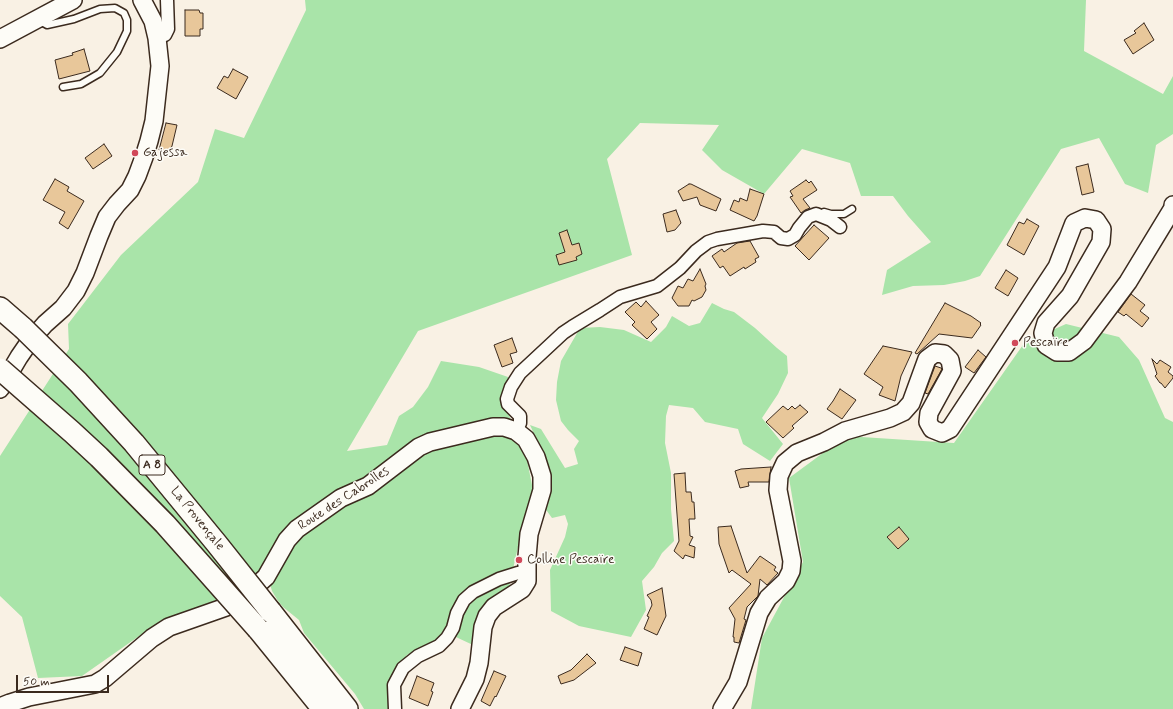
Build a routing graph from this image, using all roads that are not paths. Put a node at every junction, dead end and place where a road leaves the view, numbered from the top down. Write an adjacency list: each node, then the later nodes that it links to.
1 (73, 0): 4 (street)
2 (142, 0): 5 (street)
3 (167, 0): 5 (street)
4 (37, 19): 6 (street); 7 (lane)
5 (157, 38): 14 (street)
6 (0, 39)
7 (63, 88)
8 (1173, 205): 22 (street)
9 (852, 209): 10 (lane)
10 (816, 214): 11 (street); 15 (street)
11 (840, 226)
12 (0, 308): 19 (highway, La Provençale / A 8, bridge)
13 (0, 369): 18 (highway, La Provençale / A 8, bridge)
14 (0, 389)
15 (516, 431): 16 (street); 17 (street, Route des Cabrolles)
16 (528, 572): 20 (street); 21 (street)
17 (0, 707)
18 (323, 709)
19 (347, 709)
20 (395, 709)
21 (460, 709)
22 (722, 709)

